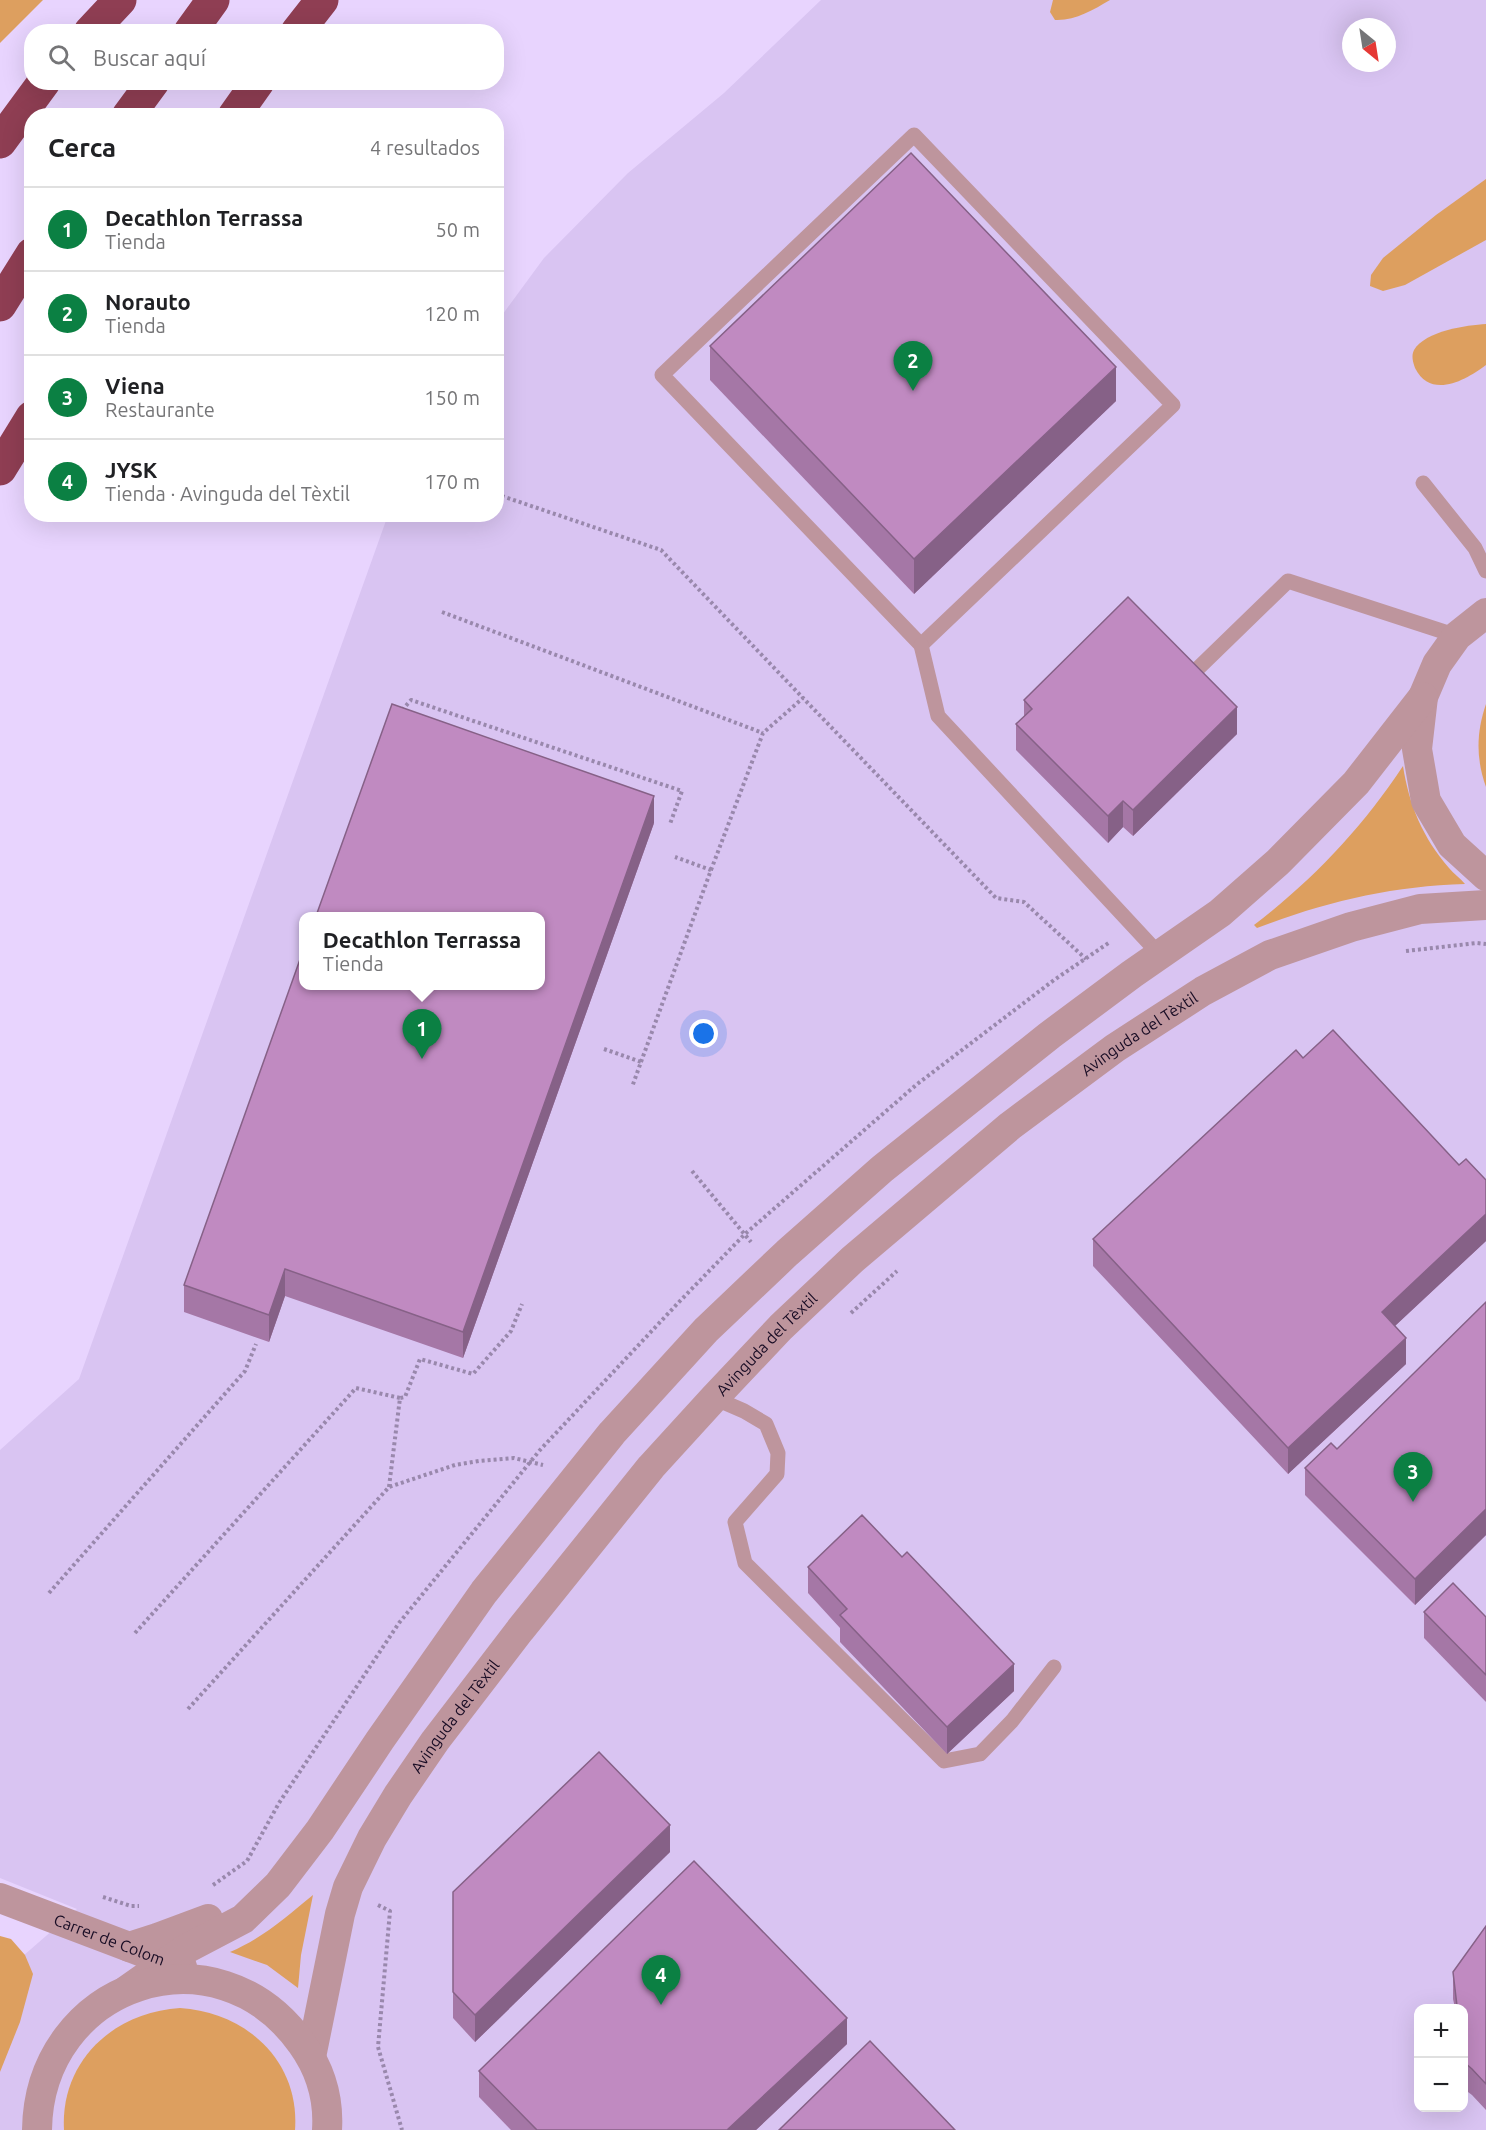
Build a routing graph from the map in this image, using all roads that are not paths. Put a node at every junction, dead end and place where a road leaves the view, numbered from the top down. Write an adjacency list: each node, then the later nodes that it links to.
1 (120, 0): 4 (highway)
2 (213, 0): 5 (highway)
3 (322, 0): 6 (highway)
4 (98, 24)
5 (196, 24)
6 (303, 24)
7 (38, 90): 10 (highway)
8 (147, 90): 11 (highway)
9 (252, 90): 12 (highway)
10 (25, 108)
11 (134, 108)
12 (240, 108)
13 (24, 109): 14 (highway)
14 (0, 142)
15 (24, 268): 16 (highway)
16 (0, 305)
17 (24, 430): 18 (highway)
18 (0, 469)
19 (1423, 483): 20 (lane)
20 (1486, 571)
21 (1486, 613): 22 (street)
22 (1457, 636): 24 (lane); 25 (street)
23 (921, 645): 23 (lane); 28 (lane)
24 (1185, 681)
25 (1423, 697): 26 (street); 28 (street)
26 (1486, 876)
27 (1486, 905): 29 (street, Avinguda del Tèxtil)
28 (1160, 955): 32 (street)
29 (714, 1398): 30 (lane); 37 (street, Avinguda del Tèxtil)
30 (1054, 1667)
31 (0, 1898): 33 (street, Carrer de Colom)
32 (264, 1898): 33 (street); 34 (street)
33 (129, 1947): 34 (street, Carrer de Colom)
34 (169, 1961): 35 (street, Carrer de Colom); 36 (street)
35 (216, 1983): 36 (street); 37 (street)
36 (128, 1990): 39 (street)
37 (311, 2057): 38 (street)
38 (330, 2125)
39 (37, 2130)

